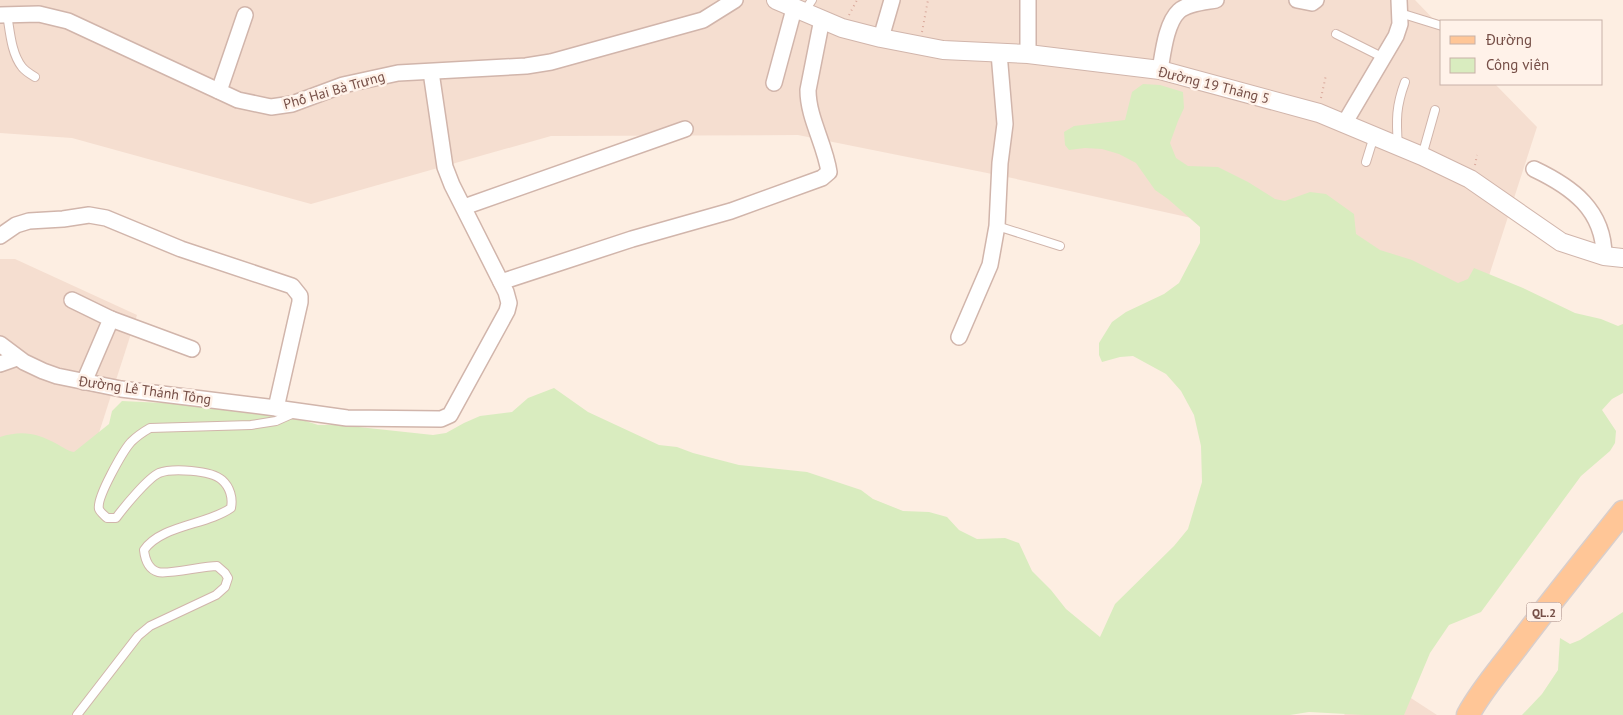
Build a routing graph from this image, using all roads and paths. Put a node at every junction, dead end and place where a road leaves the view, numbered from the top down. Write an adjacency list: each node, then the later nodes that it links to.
1 (734, 0): 23 (street, Phố Hai Bà Trưng)
2 (776, 0): 11 (street, Đường 19 Tháng 5)
3 (892, 0): 17 (street)
4 (928, 0): 18 (path)
5 (1028, 0): 20 (street)
6 (1216, 0): 9 (street)
7 (1297, 0): 8 (street)
8 (1316, 0)
9 (1177, 5): 22 (street)
10 (1400, 6): 15 (lane); 21 (street)
11 (803, 7): 14 (street, Đường 19 Tháng 5); 27 (street)
12 (9, 11): 25 (lane); 28 (street, Phố Hai Bà Trưng)
13 (244, 15): 28 (street)
14 (822, 19): 17 (street, Đường 19 Tháng 5); 44 (street)
15 (1440, 25)
16 (1336, 34): 21 (lane)
17 (881, 38): 18 (street, Đường 19 Tháng 5)
18 (920, 46): 19 (street, Đường 19 Tháng 5)
19 (999, 53): 20 (street, Đường 19 Tháng 5); 39 (street)
20 (1028, 54): 22 (street, Đường 19 Tháng 5)
21 (1382, 57): 31 (street)
22 (1160, 70): 30 (street, Đường 19 Tháng 5)
23 (432, 72): 28 (street, Phố Hai Bà Trưng); 38 (street)
24 (1326, 75): 30 (path)
25 (35, 77)
26 (1404, 82): 34 (lane)
27 (774, 83)
28 (219, 91)
29 (1435, 110): 35 (lane)
30 (1318, 113): 31 (street, Đường 19 Tháng 5)
31 (1344, 124): 33 (street, Đường 19 Tháng 5)
32 (685, 128): 38 (street)
33 (1374, 136): 34 (street, Đường 19 Tháng 5); 36 (lane)
34 (1398, 146): 35 (street, Đường 19 Tháng 5)
35 (1422, 156): 42 (street, Đường 19 Tháng 5)
36 (1366, 162)
37 (1534, 169): 42 (street)
38 (464, 207): 44 (street)
39 (997, 226): 41 (lane); 47 (street)
40 (0, 236): 53 (street)
41 (1060, 246)
42 (1604, 256): 43 (street, Đường 19 Tháng 5)
43 (1623, 258)
44 (501, 282): 54 (street, Đường Lê Thánh Tông)
45 (72, 300): 46 (street)
46 (111, 319): 49 (street); 52 (street)
47 (958, 337)
48 (0, 344): 50 (street, Đường Lê Thánh Tông)
49 (192, 348)
50 (18, 358): 51 (street); 52 (street, Đường Lê Thánh Tông)
51 (0, 364)
52 (84, 382): 53 (street, Đường Lê Thánh Tông)
53 (276, 408): 54 (street, Đường Lê Thánh Tông)
54 (298, 411): 56 (lane)
55 (1623, 512): 57 (main road, QL.2)
56 (77, 715)
57 (1468, 715)

